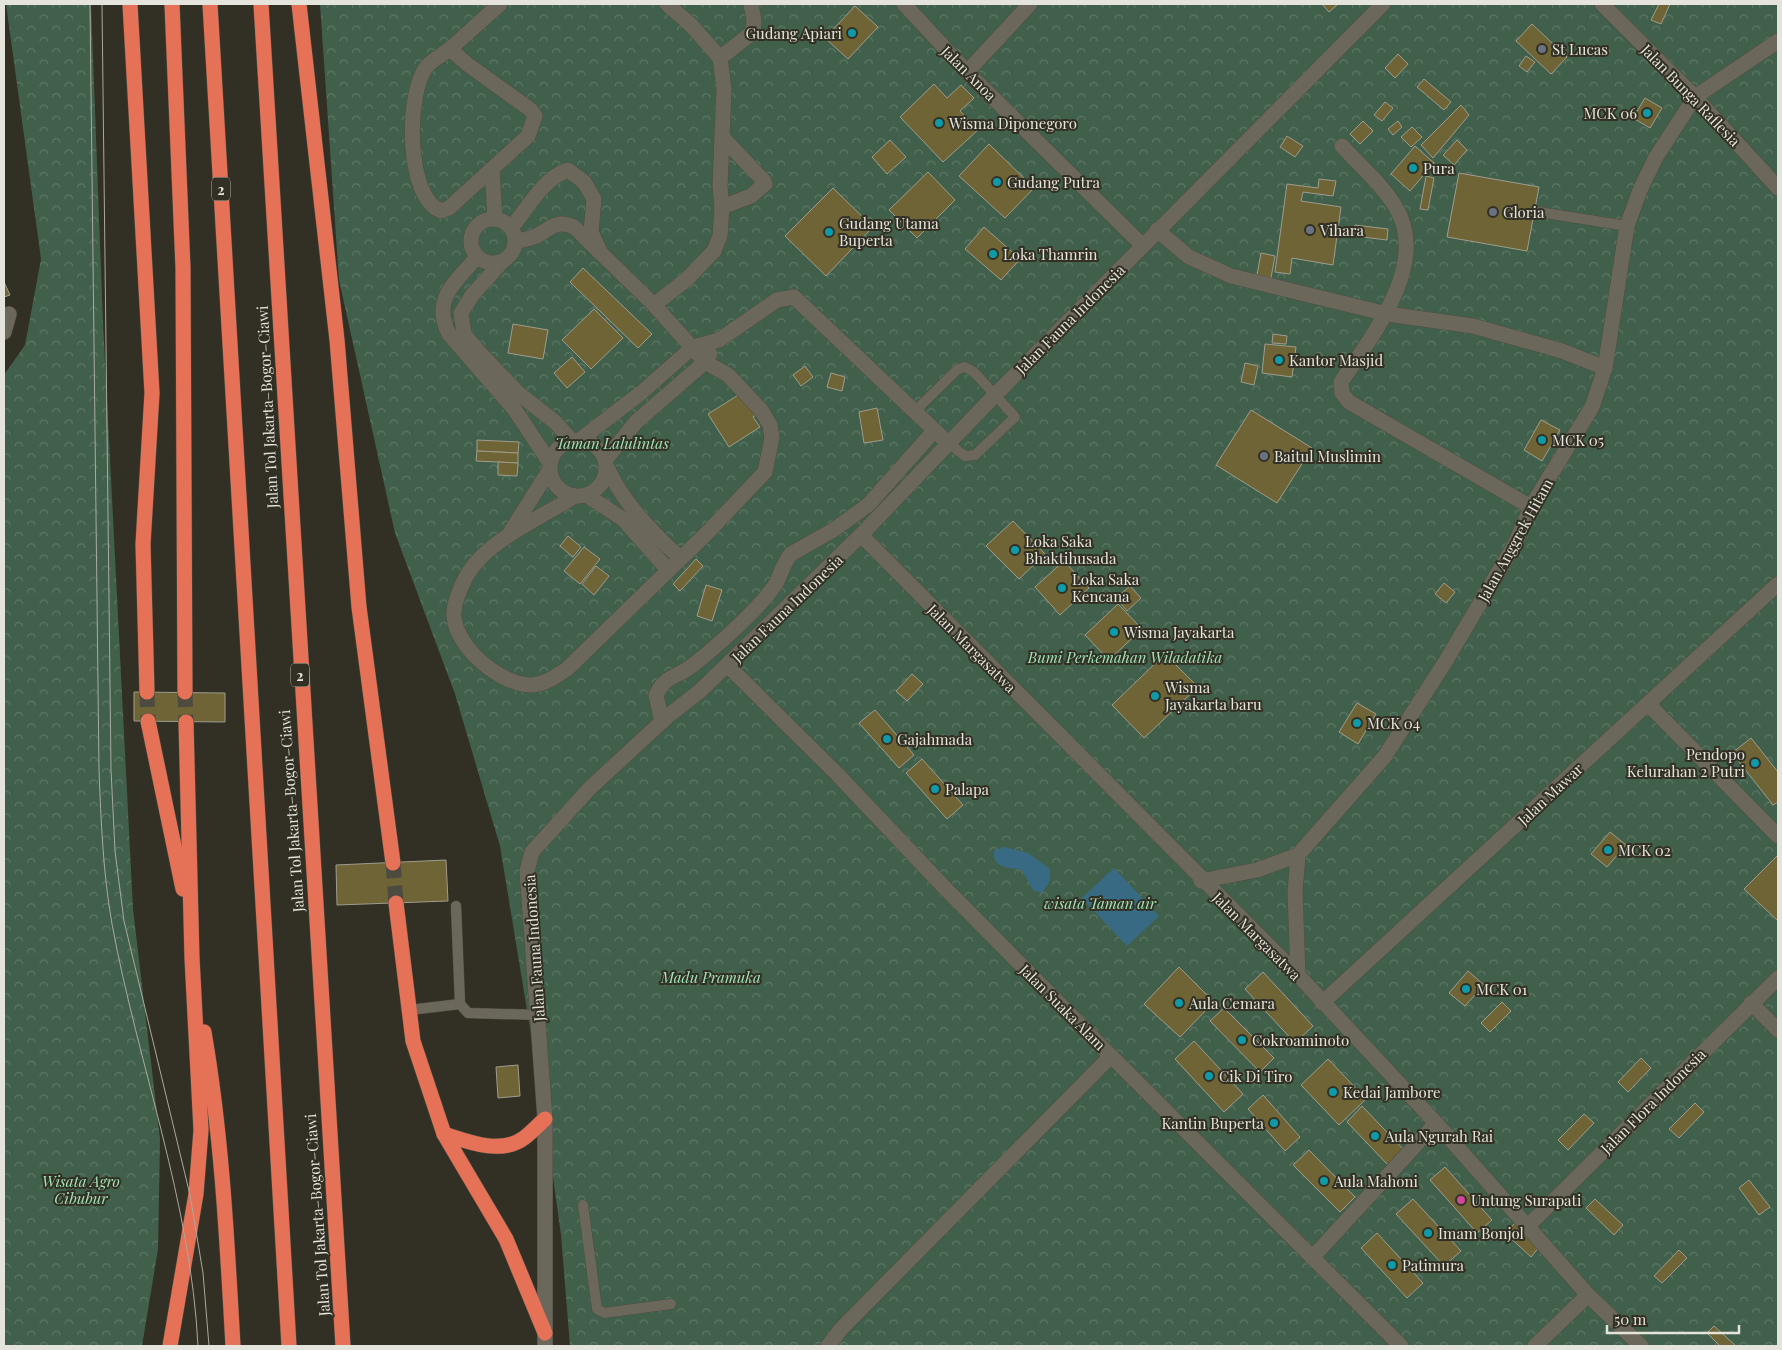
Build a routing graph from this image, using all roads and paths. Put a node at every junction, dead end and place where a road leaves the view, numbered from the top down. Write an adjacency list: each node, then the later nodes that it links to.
1 (130, 4): 55 (highway)
2 (172, 4): 56 (highway)
3 (210, 4): 89 (highway, 2)
4 (261, 4): 90 (highway, Jalan Tol Jakarta–Bogor–Ciawi / 2)
5 (298, 4): 63 (highway)
6 (500, 4): 14 (street)
7 (667, 4): 15 (street)
8 (751, 4): 15 (street)
9 (904, 4): 16 (street, Jalan Anoa)
10 (1030, 4): 16 (street)
11 (1381, 4): 26 (street, Jalan Fauna Indonesia)
12 (1602, 4): 17 (street, Jalan Bunga Raflesia)
13 (1778, 41): 17 (street)
14 (450, 49): 20 (street); 20 (street)
15 (720, 58): 18 (street)
16 (967, 72): 28 (street, Jalan Anoa)
17 (1695, 97): 21 (street, Jalan Bunga Raflesia); 25 (street, Jalan Anggrek Hitam)
18 (722, 137): 22 (street); 22 (street)
19 (1342, 146): 34 (street)
20 (492, 169): 24 (street)
21 (1778, 188)
22 (722, 207): 32 (street)
23 (1539, 212): 25 (lane)
24 (495, 219): 27 (street); 30 (street)
25 (1627, 226): 39 (street, Jalan Anggrek Hitam)
26 (1157, 230): 28 (street, Jalan Fauna Indonesia); 34 (street)
27 (514, 234): 29 (street); 29 (street); 31 (street)
28 (1142, 245): 40 (street, Jalan Fauna Indonesia)
29 (600, 252): 32 (street)
30 (477, 257): 31 (street); 46 (street)
31 (502, 262): 43 (street)
32 (654, 305): 37 (street)
33 (9, 314): 35 (street)
34 (1387, 314): 39 (street); 48 (street)
35 (4, 332)
36 (719, 340): 37 (street); 38 (street); 41 (street)
37 (693, 347): 38 (street); 43 (street)
38 (705, 362): 45 (street); 51 (street)
39 (1604, 368): 48 (street, Jalan Anggrek Hitam)
40 (994, 396): 41 (lane); 44 (street, Jalan Fauna Indonesia); 44 (lane)
41 (914, 411): 42 (street)
42 (934, 431): 44 (street); 60 (street)
43 (576, 440): 45 (street); 46 (street)
44 (948, 443): 50 (street, Jalan Fauna Indonesia)
45 (606, 463): 47 (street); 51 (street)
46 (550, 466): 47 (street); 49 (street)
47 (580, 495): 49 (street); 52 (street)
48 (1531, 507): 62 (street, Jalan Anggrek Hitam)
49 (509, 534): 52 (street)
50 (861, 535): 54 (street, Jalan Fauna Indonesia); 64 (street, Jalan Margasatwa)
51 (680, 558): 52 (street)
52 (668, 570)
53 (1778, 584): 57 (street, Jalan Mawar)
54 (727, 665): 60 (street, Jalan Fauna Indonesia); 77 (street, Jalan Suaka Alam)
55 (147, 692)
56 (185, 692)
57 (1648, 704): 61 (street); 71 (street, Jalan Mawar)
58 (148, 721): 67 (highway)
59 (186, 722): 67 (highway)
60 (662, 722): 75 (street, Jalan Fauna Indonesia)
61 (1778, 836)
62 (1298, 855): 64 (street, Jalan Anggrek Hitam); 69 (street)
63 (394, 862)
64 (1201, 881): 69 (street, Jalan Margasatwa)
65 (396, 903): 74 (highway)
66 (456, 906): 73 (lane)
67 (192, 929): 68 (highway)
68 (192, 958): 87 (highway); 88 (highway)
69 (1298, 975): 71 (street, Jalan Margasatwa)
70 (1778, 978): 72 (street, Jalan Flora Indonesia)
71 (1322, 1003): 79 (street, Jalan Margasatwa)
72 (1751, 1003): 76 (street); 82 (street, Jalan Flora Indonesia)
73 (460, 1004): 74 (lane); 75 (lane)
74 (409, 1010): 80 (highway)
75 (540, 1016): 78 (street, Jalan Fauna Indonesia)
76 (1778, 1030)
77 (1111, 1056): 83 (street, Jalan Suaka Alam); 91 (street)
78 (545, 1119): 80 (highway); 86 (street, Jalan Fauna Indonesia)
79 (1436, 1123): 82 (street, Jalan Margasatwa); 83 (street)
80 (444, 1134): 86 (highway)
81 (583, 1205): 85 (lane)
82 (1528, 1226): 84 (street, Jalan Margasatwa)
83 (1312, 1258): 92 (street, Jalan Suaka Alam)
84 (1588, 1294): 93 (street); 94 (street, Jalan Margasatwa)
85 (671, 1304)
86 (545, 1340)
87 (170, 1346)
88 (233, 1346)
89 (288, 1346)
90 (343, 1346)
91 (828, 1346)
92 (1401, 1346)
93 (1535, 1346)
94 (1642, 1346)

